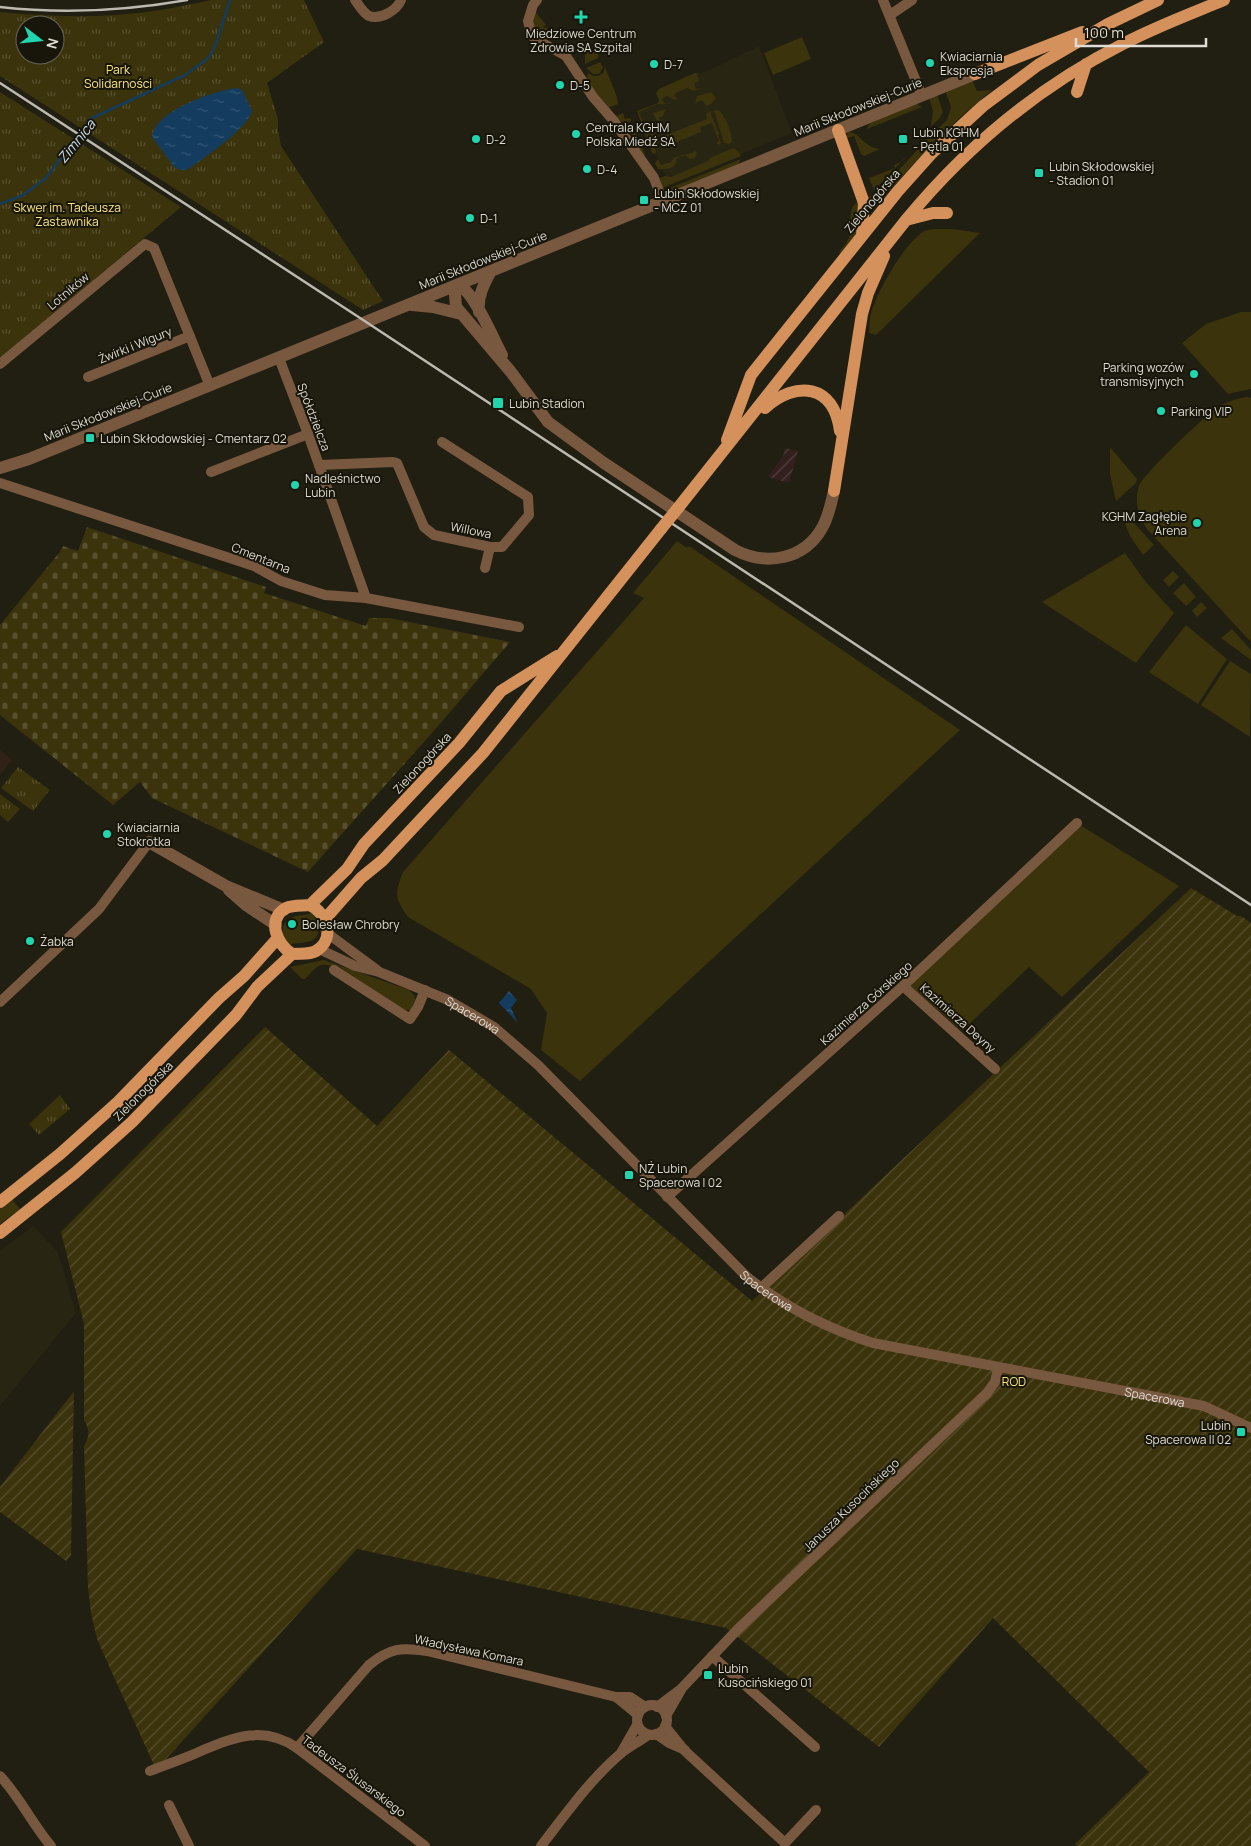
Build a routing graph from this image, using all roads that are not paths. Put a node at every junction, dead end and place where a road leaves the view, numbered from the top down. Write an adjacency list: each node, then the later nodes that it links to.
1 (355, 0): 2 (street)
2 (401, 0)
3 (883, 0): 9 (street)
4 (912, 0): 9 (street)
5 (1158, 0): 10 (main road)
6 (1232, 0): 8 (main road)
7 (535, 2): 16 (street)
8 (1218, 2): 11 (main road, Zielonogórska)
9 (890, 15): 14 (street)
10 (1108, 24): 12 (main road); 19 (main road, Zielonogórska)
11 (1086, 64): 13 (main road); 18 (main road, Zielonogórska)
12 (975, 74): 14 (street, Marii Skłodowskiej-Curie)
13 (1077, 92)
14 (922, 96): 15 (street, Marii Skłodowskiej-Curie)
15 (838, 130): 16 (street, Marii Skłodowskiej-Curie); 19 (main road)
16 (663, 202): 22 (street, Marii Skłodowskiej-Curie)
17 (946, 213): 18 (main road)
18 (906, 220): 20 (main road, Zielonogórska)
19 (862, 235): 37 (main road, Zielonogórska)
20 (890, 240): 33 (main road, Zielonogórska); 35 (main road)
21 (154, 248): 27 (street, Żwirki i Wigury); 29 (street, Lotników)
22 (491, 271): 23 (street, Marii Skłodowskiej-Curie); 25 (street)
23 (460, 285): 24 (street, Marii Skłodowskiej-Curie); 25 (street); 26 (street)
24 (409, 304): 26 (street); 28 (street, Marii Skłodowskiej-Curie)
25 (479, 312): 30 (street)
26 (460, 314): 30 (street)
27 (190, 336): 31 (street, Żwirki i Wigury); 32 (street, Żwirki i Wigury)
28 (279, 358): 32 (street, Marii Skłodowskiej-Curie); 34 (street, Spółdzielcza)
29 (0, 364)
30 (511, 372): 42 (street)
31 (88, 378)
32 (210, 386): 39 (street, Marii Skłodowskiej-Curie)
33 (739, 432): 35 (main road); 37 (main road, Zielonogórska)
34 (308, 434): 38 (street, Spółdzielcza); 40 (street)
35 (841, 441): 42 (main road)
36 (442, 442): 43 (street, Willowa)
37 (722, 453): 47 (main road, Zielonogórska, bridge)
38 (319, 465): 43 (street, Willowa); 45 (street, Spółdzielcza)
39 (0, 468)
40 (211, 472)
41 (0, 483): 45 (street, Cmentarna)
42 (834, 491)
43 (490, 547): 44 (street)
44 (485, 568)
45 (366, 598): 46 (street, Cmentarna)
46 (519, 627)
47 (563, 652): 51 (main road, Zielonogórska); 53 (main road, Zielonogórska)
48 (1077, 823): 61 (street, Kazimierza Górskiego)
49 (149, 842): 50 (street); 63 (street)
50 (226, 886): 52 (street); 54 (street)
51 (310, 905): 52 (main road); 53 (main road)
52 (284, 910): 54 (main road)
53 (325, 919): 55 (main road)
54 (276, 925): 56 (main road)
55 (327, 933): 57 (main road); 60 (street, Spacerowa)
56 (277, 939): 58 (main road); 66 (main road, Zielonogórska)
57 (319, 949): 58 (main road); 60 (street, Spacerowa)
58 (292, 954): 68 (main road, Zielonogórska)
59 (334, 970): 62 (street)
60 (379, 972): 62 (street, Spacerowa)
61 (903, 986): 64 (street, Kazimierza Deyny); 65 (street, Kazimierza Górskiego)
62 (425, 990): 65 (street, Spacerowa)
63 (0, 1002)
64 (995, 1069)
65 (667, 1197): 69 (street, Spacerowa)
66 (0, 1202)
67 (839, 1216): 69 (street)
68 (0, 1233)
69 (761, 1288): 70 (street, Spacerowa)
70 (998, 1368): 71 (street, Spacerowa); 72 (street, Janusza Kusocińskiego)
71 (1251, 1428)
72 (712, 1656): 73 (street, Janusza Kusocińskiego); 78 (street)
73 (681, 1689): 74 (street); 76 (street)
74 (657, 1707): 75 (street); 76 (street)
75 (640, 1715): 77 (street); 79 (street, Władysława Komara); 81 (street)
76 (666, 1721): 77 (street); 80 (street)
77 (652, 1735): 80 (street); 81 (street)
78 (814, 1747)
79 (296, 1748): 82 (street, Tadeusza Ślusarskiego); 88 (street, Tadeusza Ślusarskiego)
80 (686, 1751): 85 (street)
81 (620, 1754): 89 (street)
82 (150, 1771)
83 (0, 1776): 86 (street)
84 (169, 1805): 87 (street)
85 (816, 1810)
86 (51, 1846)
87 (189, 1846)
88 (425, 1846)
89 (541, 1846)

